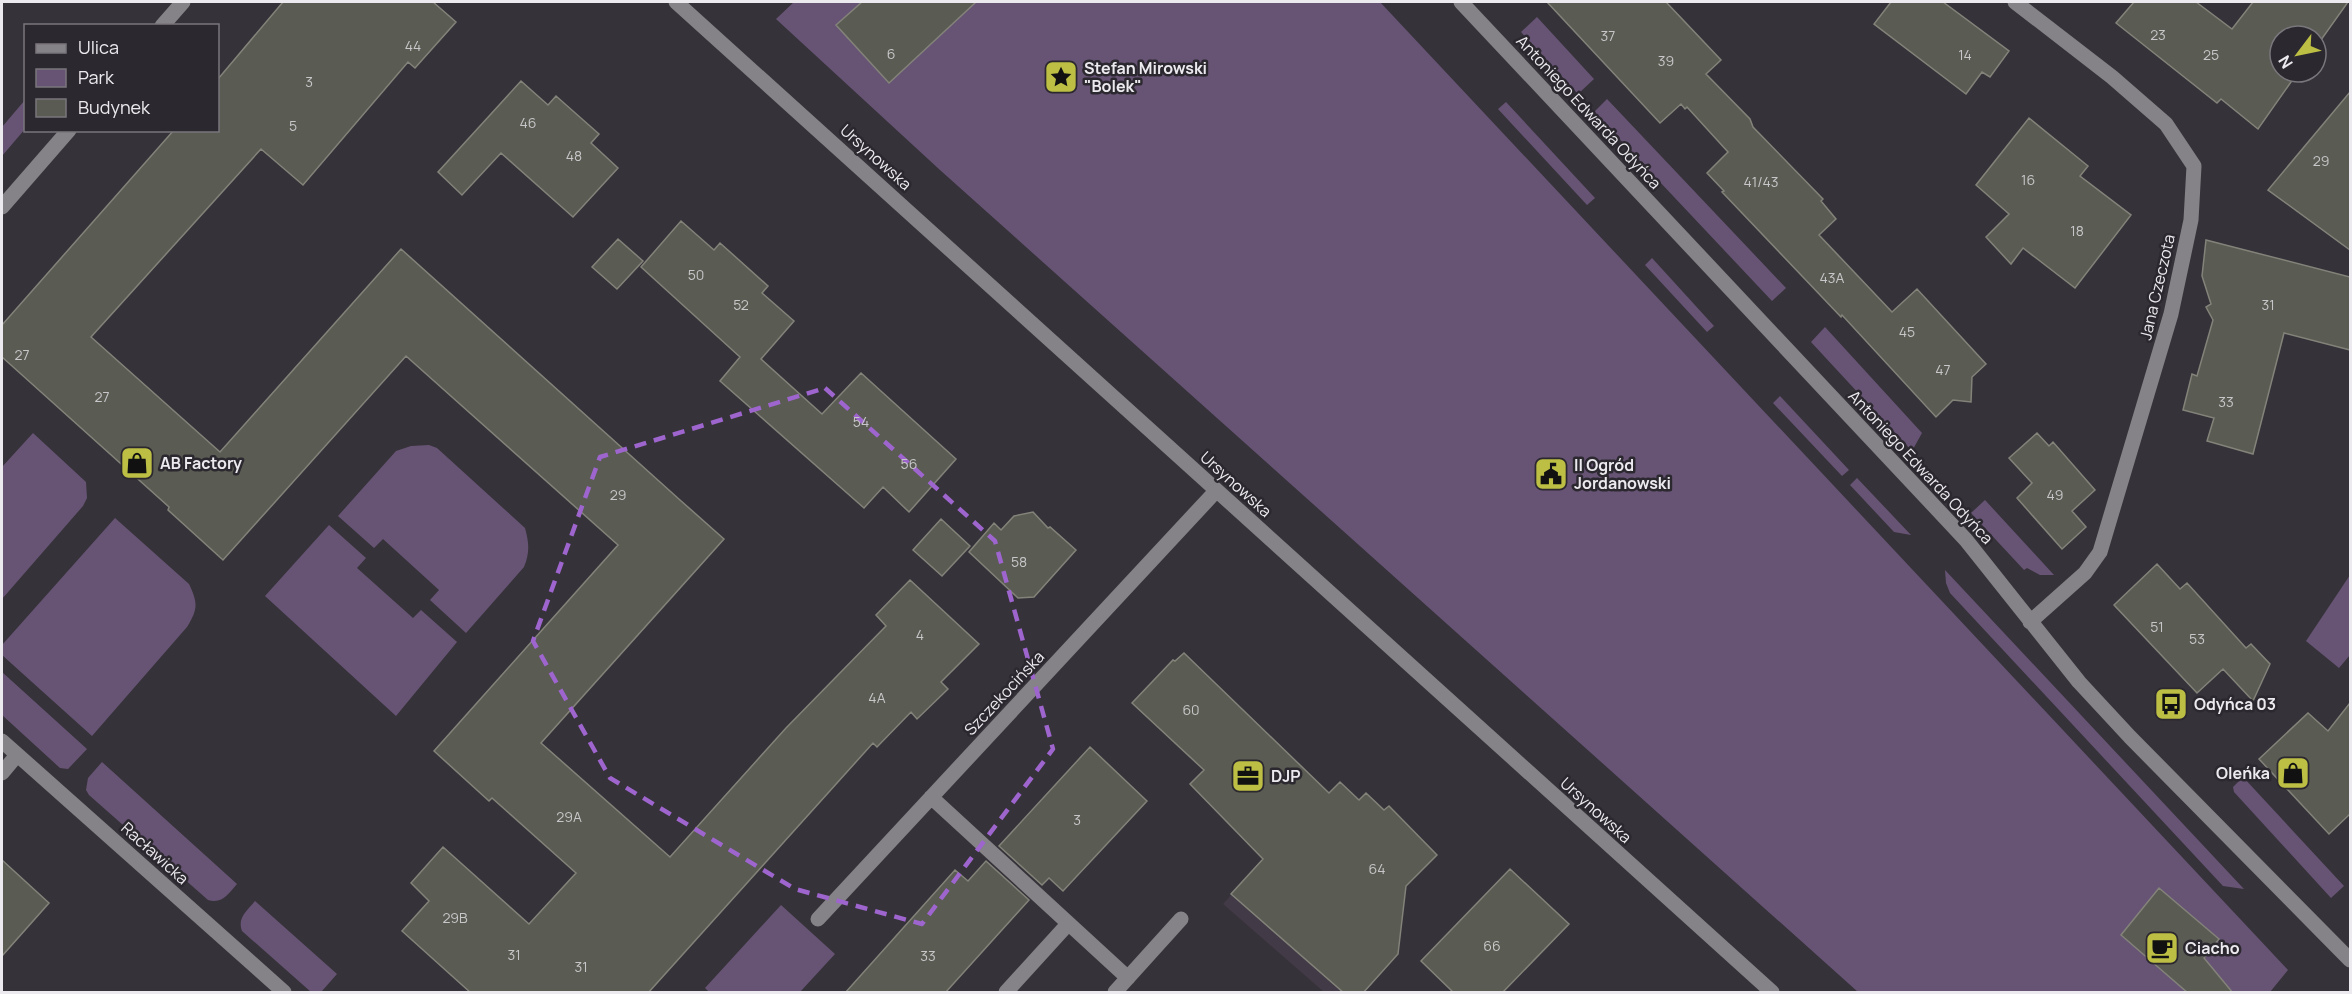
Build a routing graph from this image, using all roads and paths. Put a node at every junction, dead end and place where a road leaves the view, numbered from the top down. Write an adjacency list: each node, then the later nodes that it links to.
1 (183, 2): 5 (street)
2 (676, 2): 8 (street, Ursynowska)
3 (1461, 2): 9 (street, Antoniego Edwarda Odyńca)
4 (2015, 2): 9 (street, Jana Czeczota)
5 (164, 24)
6 (67, 132): 7 (street)
7 (2, 207)
8 (1216, 491): 13 (street, Szczekocińska); 22 (street, Ursynowska)
9 (2030, 622): 17 (street, Antoniego Edwarda Odyńca)
10 (2, 741): 11 (street, Racławicka)
11 (17, 755): 12 (street); 19 (street, Racławicka)
12 (2, 773)
13 (931, 797): 14 (street, Szczekocińska); 16 (street)
14 (818, 919)
15 (1181, 919): 18 (street)
16 (1068, 924): 18 (street); 20 (street)
17 (2350, 960)
18 (1128, 978): 21 (street)
19 (284, 993)
20 (1006, 993)
21 (1115, 993)
22 (1772, 993)

